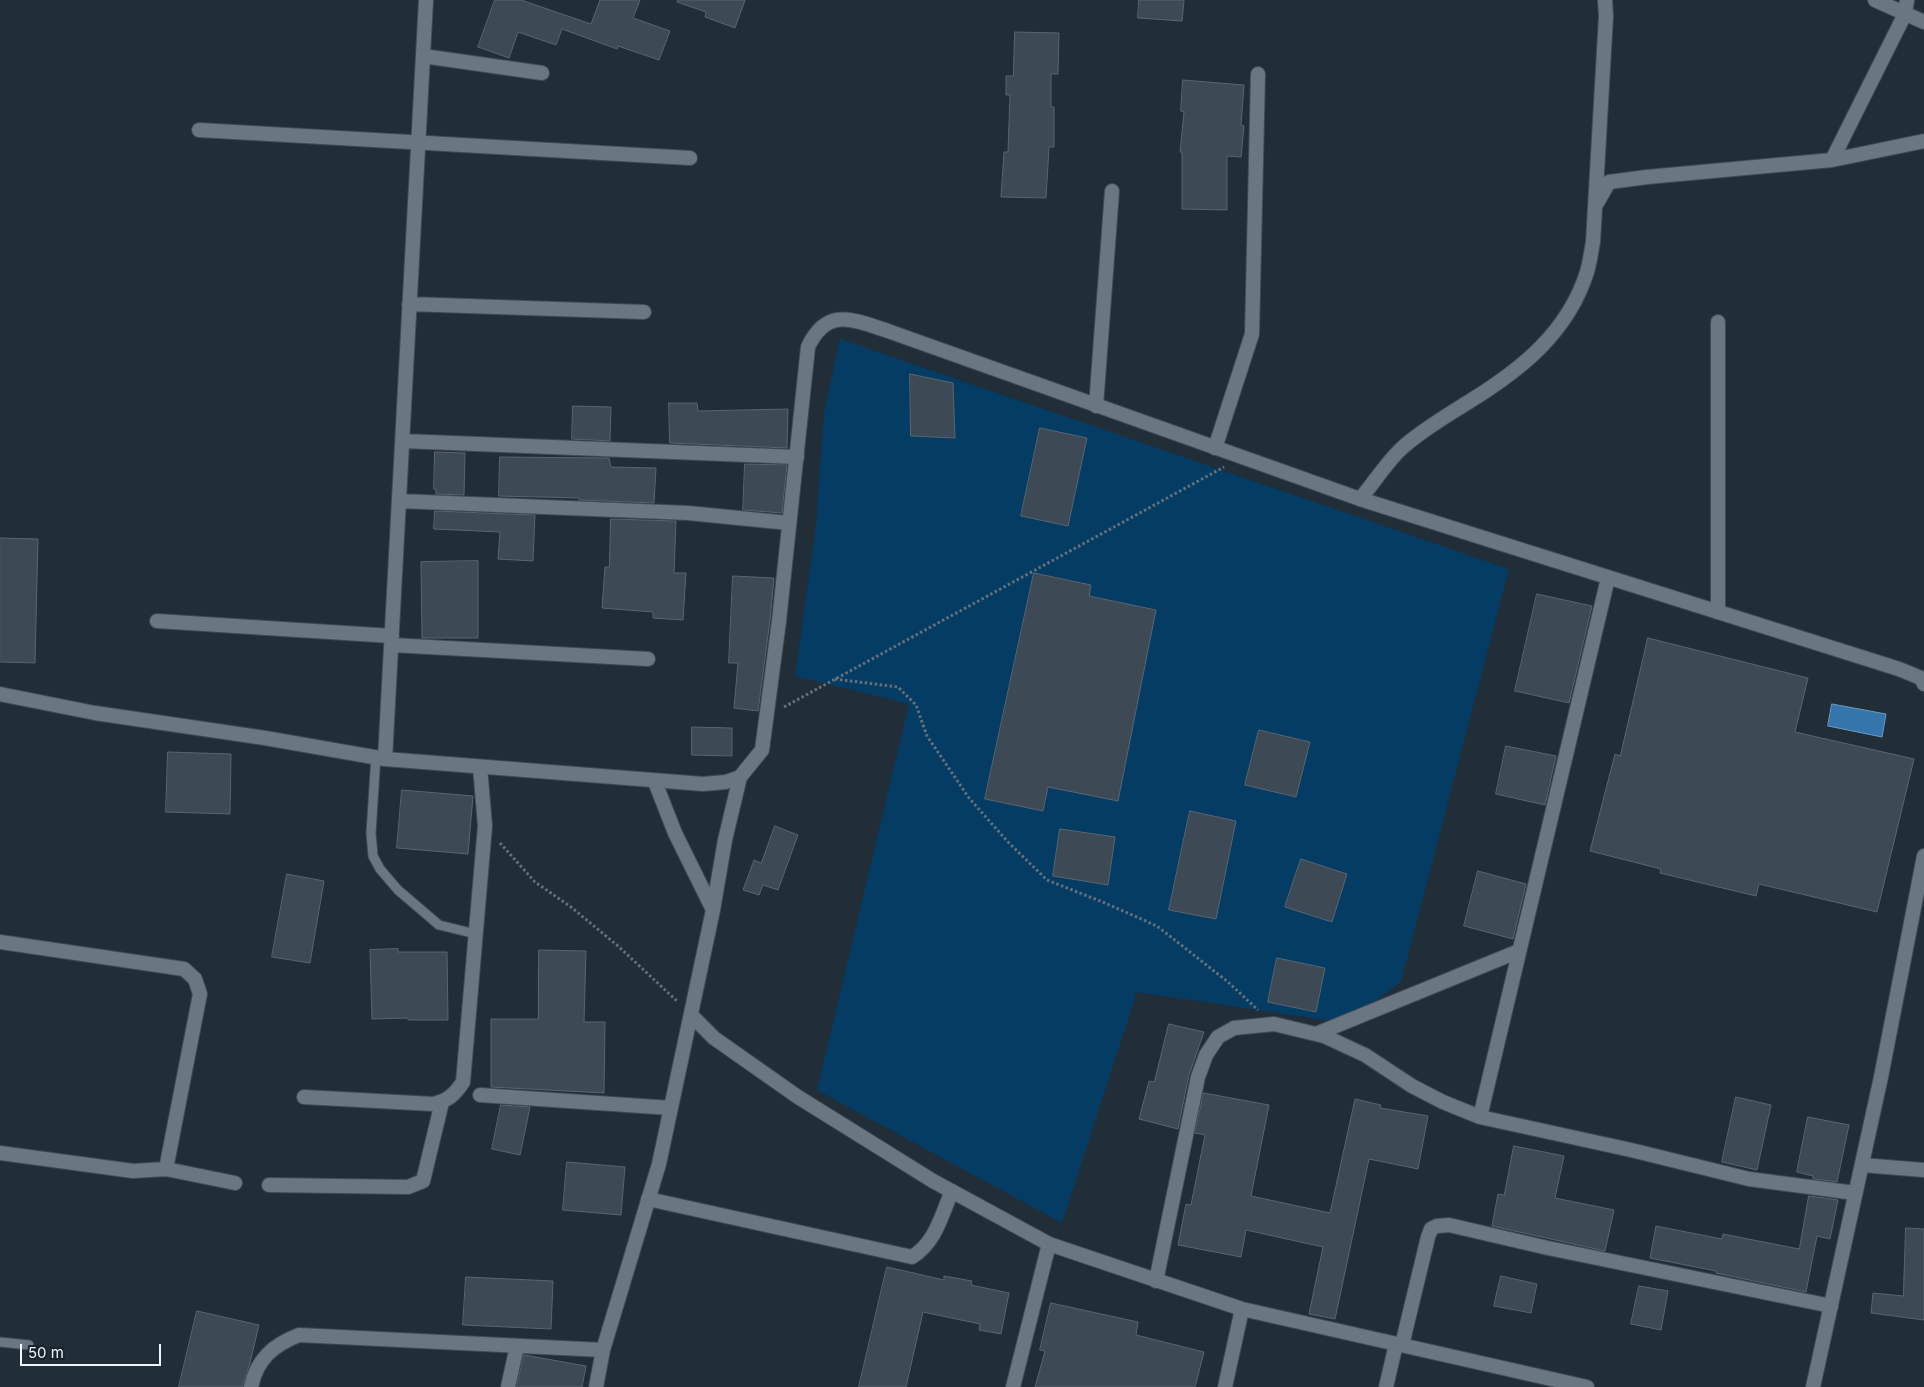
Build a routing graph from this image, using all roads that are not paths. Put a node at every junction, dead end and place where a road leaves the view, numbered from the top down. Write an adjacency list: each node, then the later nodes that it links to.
1 (426, 0): 7 (street)
2 (1605, 0): 16 (street)
3 (1875, 0): 5 (street)
4 (1907, 0): 5 (street)
5 (1905, 14): 6 (street); 14 (street)
6 (1924, 22)
7 (423, 56): 8 (street); 11 (street)
8 (542, 73)
9 (1258, 74): 22 (street)
10 (199, 130): 11 (street)
11 (418, 142): 13 (street); 17 (street)
12 (1924, 142): 14 (street)
13 (690, 158)
14 (1832, 160): 16 (street)
15 (1112, 191): 20 (street)
16 (1596, 205): 24 (street)
17 (409, 304): 18 (street); 21 (street)
18 (644, 312)
19 (1718, 322): 28 (street)
20 (1096, 406): 22 (street); 23 (street)
21 (403, 441): 23 (street); 25 (street)
22 (1215, 448): 24 (street)
23 (797, 457): 26 (street)
24 (1360, 499): 27 (street)
25 (400, 501): 26 (street); 30 (street)
26 (789, 523): 36 (street)
27 (1608, 578): 28 (street); 42 (street)
28 (1718, 612): 32 (street)
29 (158, 621): 30 (street)
30 (392, 640): 31 (street); 34 (street)
31 (648, 659)
32 (1924, 684)
33 (0, 694): 34 (street)
34 (380, 758): 35 (street); 40 (lane)
35 (480, 767): 37 (street); 40 (street)
36 (740, 777): 37 (street); 39 (street)
37 (655, 782): 39 (street)
38 (1924, 856): 51 (street)
39 (713, 910): 43 (street)
40 (476, 934): 47 (street)
41 (0, 942): 52 (street)
42 (1519, 951): 44 (street); 49 (street)
43 (691, 1015): 48 (street); 56 (street)
44 (1316, 1034): 49 (street); 60 (street)
45 (480, 1095): 48 (street)
46 (304, 1096): 47 (street)
47 (442, 1102): 55 (street)
48 (671, 1108): 58 (street)
49 (1480, 1117): 57 (street)
50 (0, 1153): 52 (street)
51 (1862, 1165): 53 (street); 57 (street)
52 (166, 1169): 54 (street)
53 (1924, 1170)
54 (235, 1183)
55 (269, 1184)
56 (952, 1191): 58 (street); 59 (street)
57 (1856, 1193): 61 (street)
58 (648, 1199): 67 (street)
59 (1049, 1244): 60 (street); 71 (street)
60 (1156, 1281): 62 (street)
61 (1831, 1306): 65 (street); 75 (street)
62 (1242, 1309): 65 (street); 72 (street)
63 (0, 1342): 64 (lane)
64 (29, 1345)
65 (1399, 1345): 73 (street); 74 (street)
66 (517, 1346): 67 (street); 68 (street); 69 (street)
67 (603, 1350): 70 (street)
68 (251, 1387)
69 (508, 1387)
70 (596, 1387)
71 (1013, 1387)
72 (1225, 1387)
73 (1386, 1387)
74 (1587, 1387)
75 (1813, 1387)

